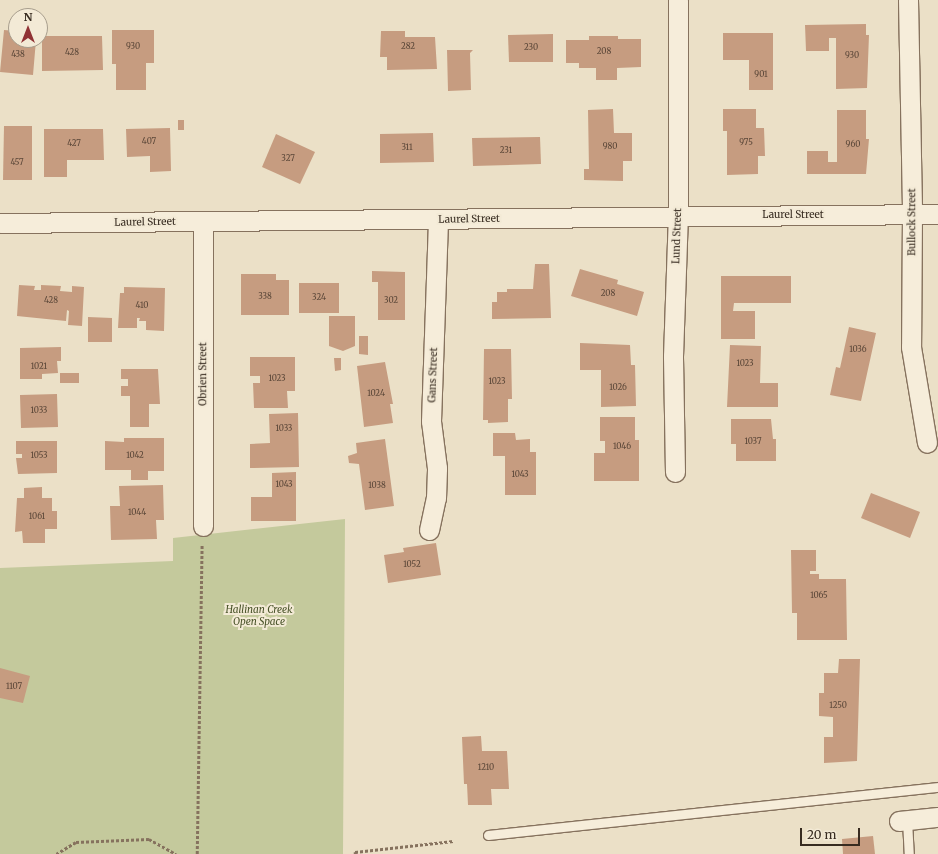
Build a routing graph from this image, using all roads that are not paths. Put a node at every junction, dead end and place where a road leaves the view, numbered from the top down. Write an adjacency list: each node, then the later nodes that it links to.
1 (678, 0): 5 (street, Lund Street)
2 (908, 0): 3 (street, Bullock Street)
3 (912, 214): 4 (street, Laurel Street); 5 (street, Laurel Street); 9 (street, Bullock Street)
4 (938, 214)
5 (678, 215): 6 (street, Laurel Street); 10 (street, Lund Street)
6 (438, 220): 7 (street, Laurel Street); 12 (street, Gans Street)
7 (203, 221): 8 (street, Laurel Street); 11 (street, Obrien Street)
8 (0, 223)
9 (927, 443)
10 (675, 472)
11 (203, 526)
12 (429, 530)
13 (938, 787): 16 (lane)
14 (938, 816): 15 (street)
15 (903, 820): 17 (lane)
16 (488, 835)
17 (909, 854)

